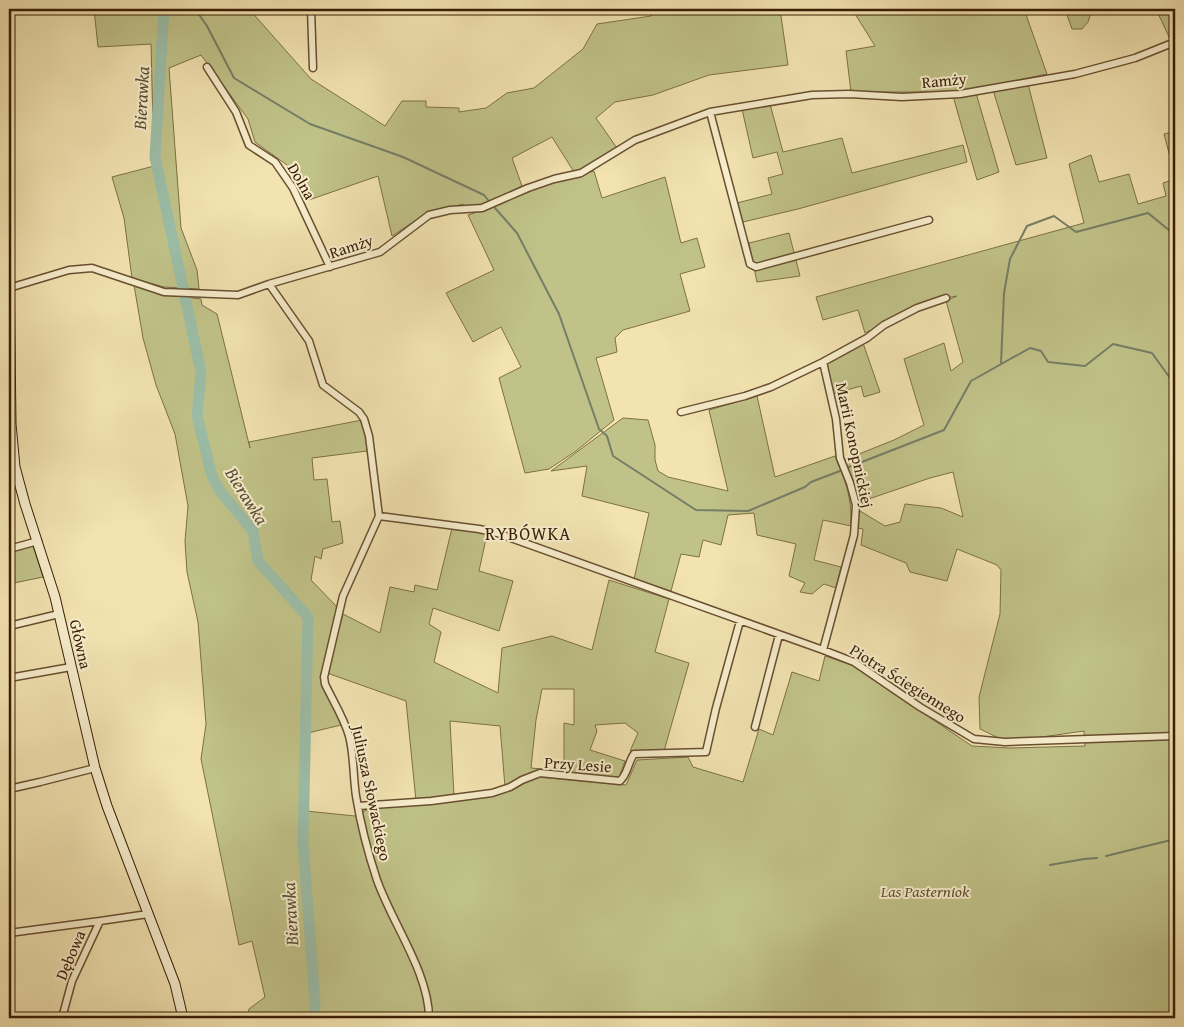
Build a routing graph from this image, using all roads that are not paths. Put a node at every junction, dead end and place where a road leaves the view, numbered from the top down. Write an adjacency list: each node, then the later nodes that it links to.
1 (312, 9): 4 (street)
2 (1175, 42): 5 (street, Ramży)
3 (207, 67): 8 (street, Dolna)
4 (313, 68)
5 (710, 112): 6 (street); 8 (street, Ramży)
6 (929, 220)
7 (9, 264): 10 (main road, Główna)
8 (330, 268): 9 (street, Ramży)
9 (269, 284): 10 (street, Ramży); 15 (street, Juliusza Słowackiego)
10 (9, 288): 13 (main road, Główna)
11 (946, 298): 12 (street)
12 (823, 362): 14 (street); 22 (street, Marii Konopnickiej)
13 (10, 378): 16 (main road, Główna)
14 (680, 412)
15 (378, 516): 19 (street, Piotra Ściegiennego); 29 (street, Juliusza Słowackiego)
16 (38, 542): 17 (street); 18 (main road, Główna)
17 (9, 549)
18 (59, 614): 20 (street); 23 (main road, Główna)
19 (740, 621): 21 (street, Piotra Ściegiennego); 29 (street, Przy Lesie)
20 (9, 626)
21 (779, 635): 22 (street, Piotra Ściegiennego); 25 (street)
22 (824, 650): 26 (street, Piotra Ściegiennego)
23 (71, 667): 24 (street); 27 (main road, Główna)
24 (9, 678)
25 (755, 727)
26 (1175, 736)
27 (95, 768): 28 (street); 30 (main road, Główna)
28 (9, 789)
29 (358, 806): 35 (street, Juliusza Słowackiego)
30 (148, 914): 31 (street, Dębowa); 34 (main road, Główna)
31 (100, 921): 32 (street); 33 (street, Dębowa)
32 (9, 933)
33 (62, 1018)
34 (182, 1018)
35 (429, 1018)

